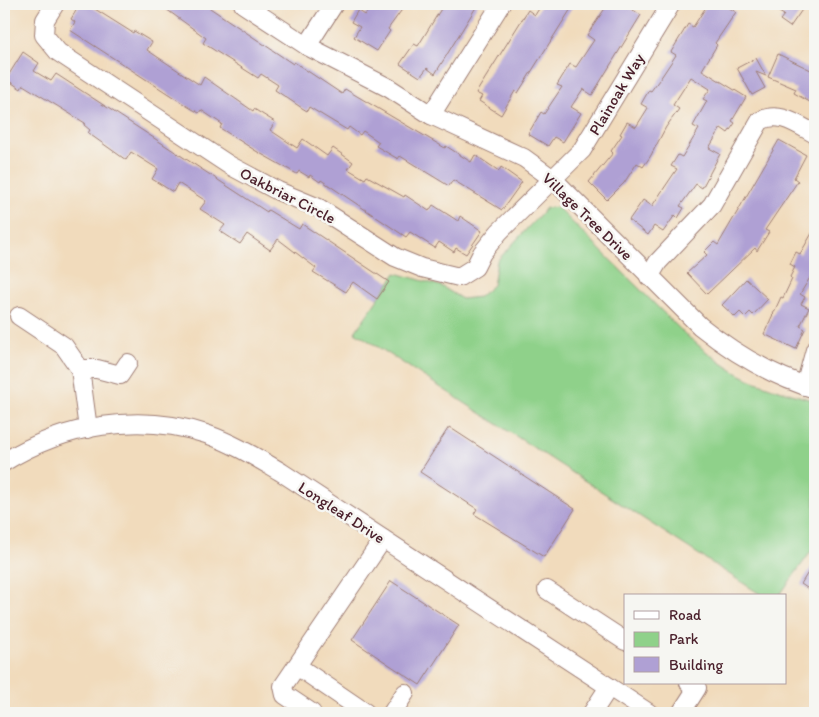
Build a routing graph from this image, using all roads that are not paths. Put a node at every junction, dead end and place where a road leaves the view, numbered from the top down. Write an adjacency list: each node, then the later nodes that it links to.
1 (55, 4): 9 (street, Oakbriar Circle)
2 (242, 4): 6 (street, Village Tree Drive)
3 (334, 4): 6 (street)
4 (501, 4): 7 (street)
5 (671, 4): 9 (street, Plainoak Way)
6 (307, 46): 7 (street, Village Tree Drive)
7 (431, 115): 9 (street, Village Tree Drive)
8 (815, 134): 10 (street)
9 (553, 179): 10 (street, Village Tree Drive)
10 (649, 277): 15 (street, Village Tree Drive)
11 (19, 316): 14 (street)
12 (815, 350): 15 (street)
13 (128, 362): 14 (street)
14 (80, 369): 16 (street)
15 (810, 387)
16 (88, 428): 17 (street, Longleaf Drive); 18 (street, Longleaf Drive)
17 (4, 462)
18 (383, 539): 21 (street); 23 (street, Longleaf Drive)
19 (547, 590): 20 (street)
20 (624, 640)
21 (297, 666): 25 (street); 26 (street)
22 (691, 684): 30 (street)
23 (609, 687): 28 (street); 29 (street, Longleaf Drive)
24 (405, 693): 27 (street)
25 (312, 713)
26 (366, 713)
27 (392, 713)
28 (592, 713)
29 (649, 713)
30 (681, 713)

